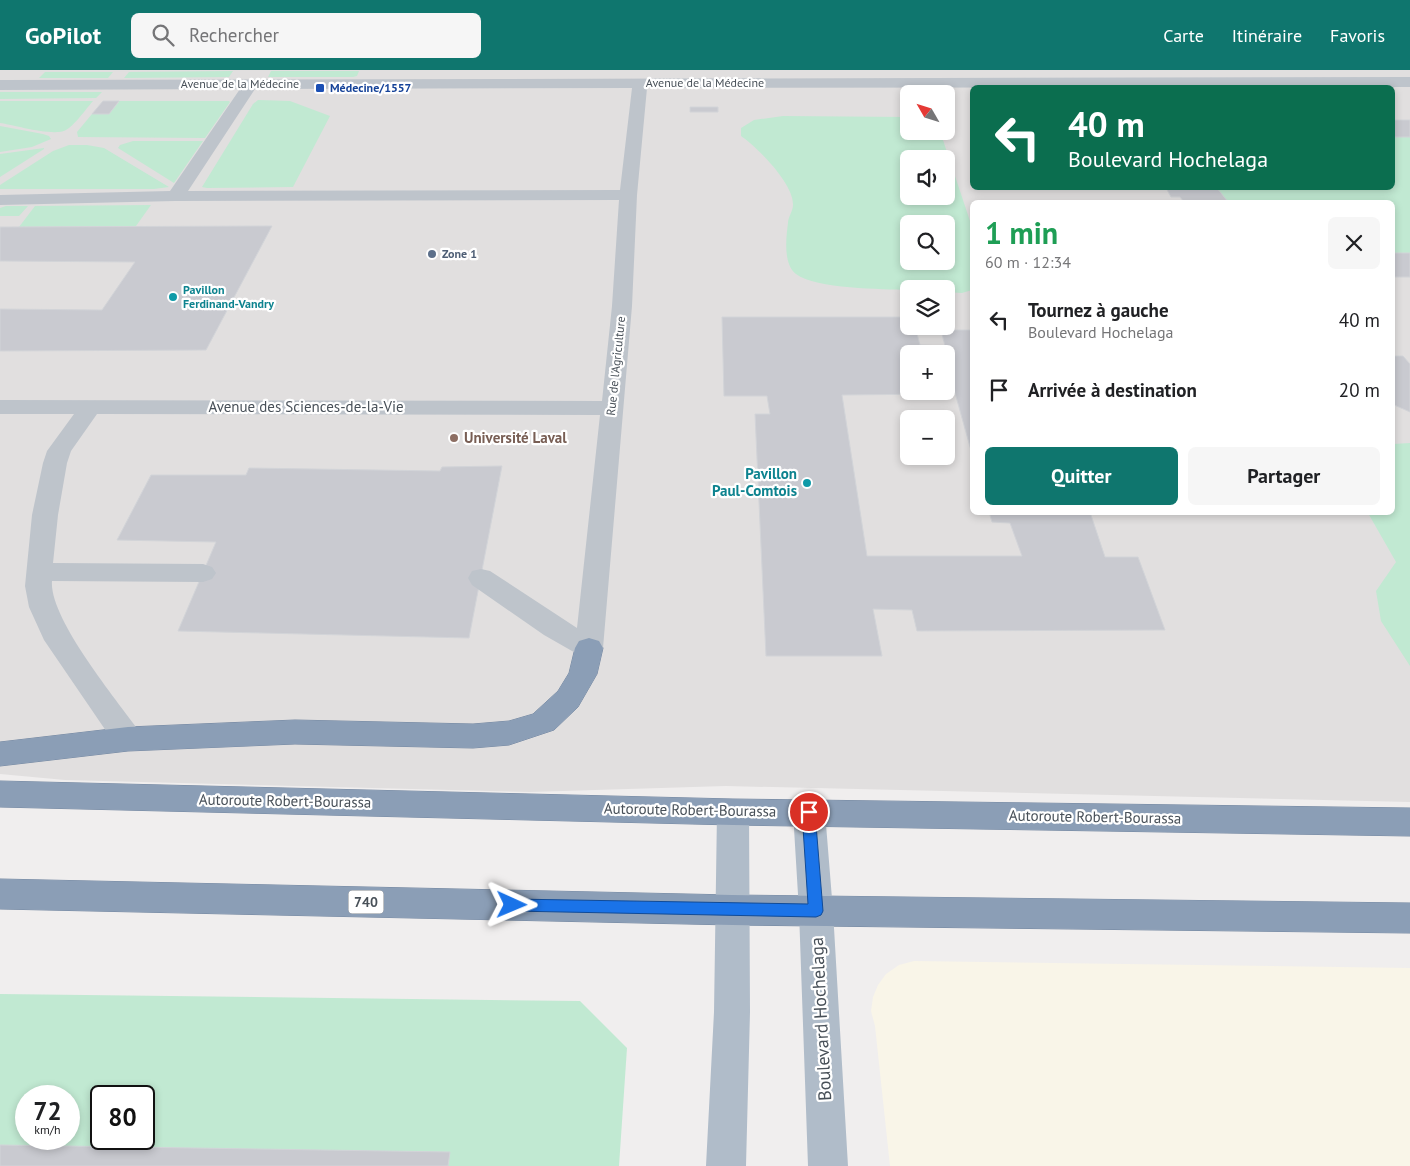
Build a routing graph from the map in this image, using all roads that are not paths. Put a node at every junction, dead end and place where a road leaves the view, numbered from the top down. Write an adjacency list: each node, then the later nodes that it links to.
1 (813, 76): 2 (street, Avenue de la Médecine); 4 (street, Avenue de la Médecine)
2 (1410, 82)
3 (251, 84): 4 (street, Avenue de la Médecine); 5 (street, Avenue de la Médecine); 7 (street)
4 (640, 84): 6 (street, Rue de l'Agriculture)
5 (0, 85)
6 (628, 195): 7 (street); 11 (street, Rue de l'Agriculture)
7 (175, 196): 8 (street)
8 (0, 200)
9 (0, 407): 10 (street, Avenue des Sciences-de-la-Vie)
10 (90, 407): 11 (street, Avenue des Sciences-de-la-Vie); 12 (street)
11 (612, 408): 15 (street, Rue de l'Agriculture)
12 (39, 572): 13 (street); 16 (street)
13 (203, 573)
14 (481, 578): 15 (street)
15 (589, 648): 16 (highway)
16 (128, 739): 17 (highway)
17 (0, 754)
18 (0, 794): 19 (highway, Autoroute Robert-Bourassa)
19 (733, 812): 20 (highway, Autoroute Robert-Bourassa); 23 (main road)
20 (809, 812): 21 (highway, Autoroute Robert-Bourassa); 24 (main road, Boulevard Hochelaga)
21 (1410, 822)
22 (0, 894): 23 (highway, 740)
23 (732, 910): 24 (highway, 740); 26 (main road)
24 (816, 911): 25 (highway); 27 (main road, Boulevard Hochelaga)
25 (1410, 918)
26 (726, 1166)
27 (828, 1166)

